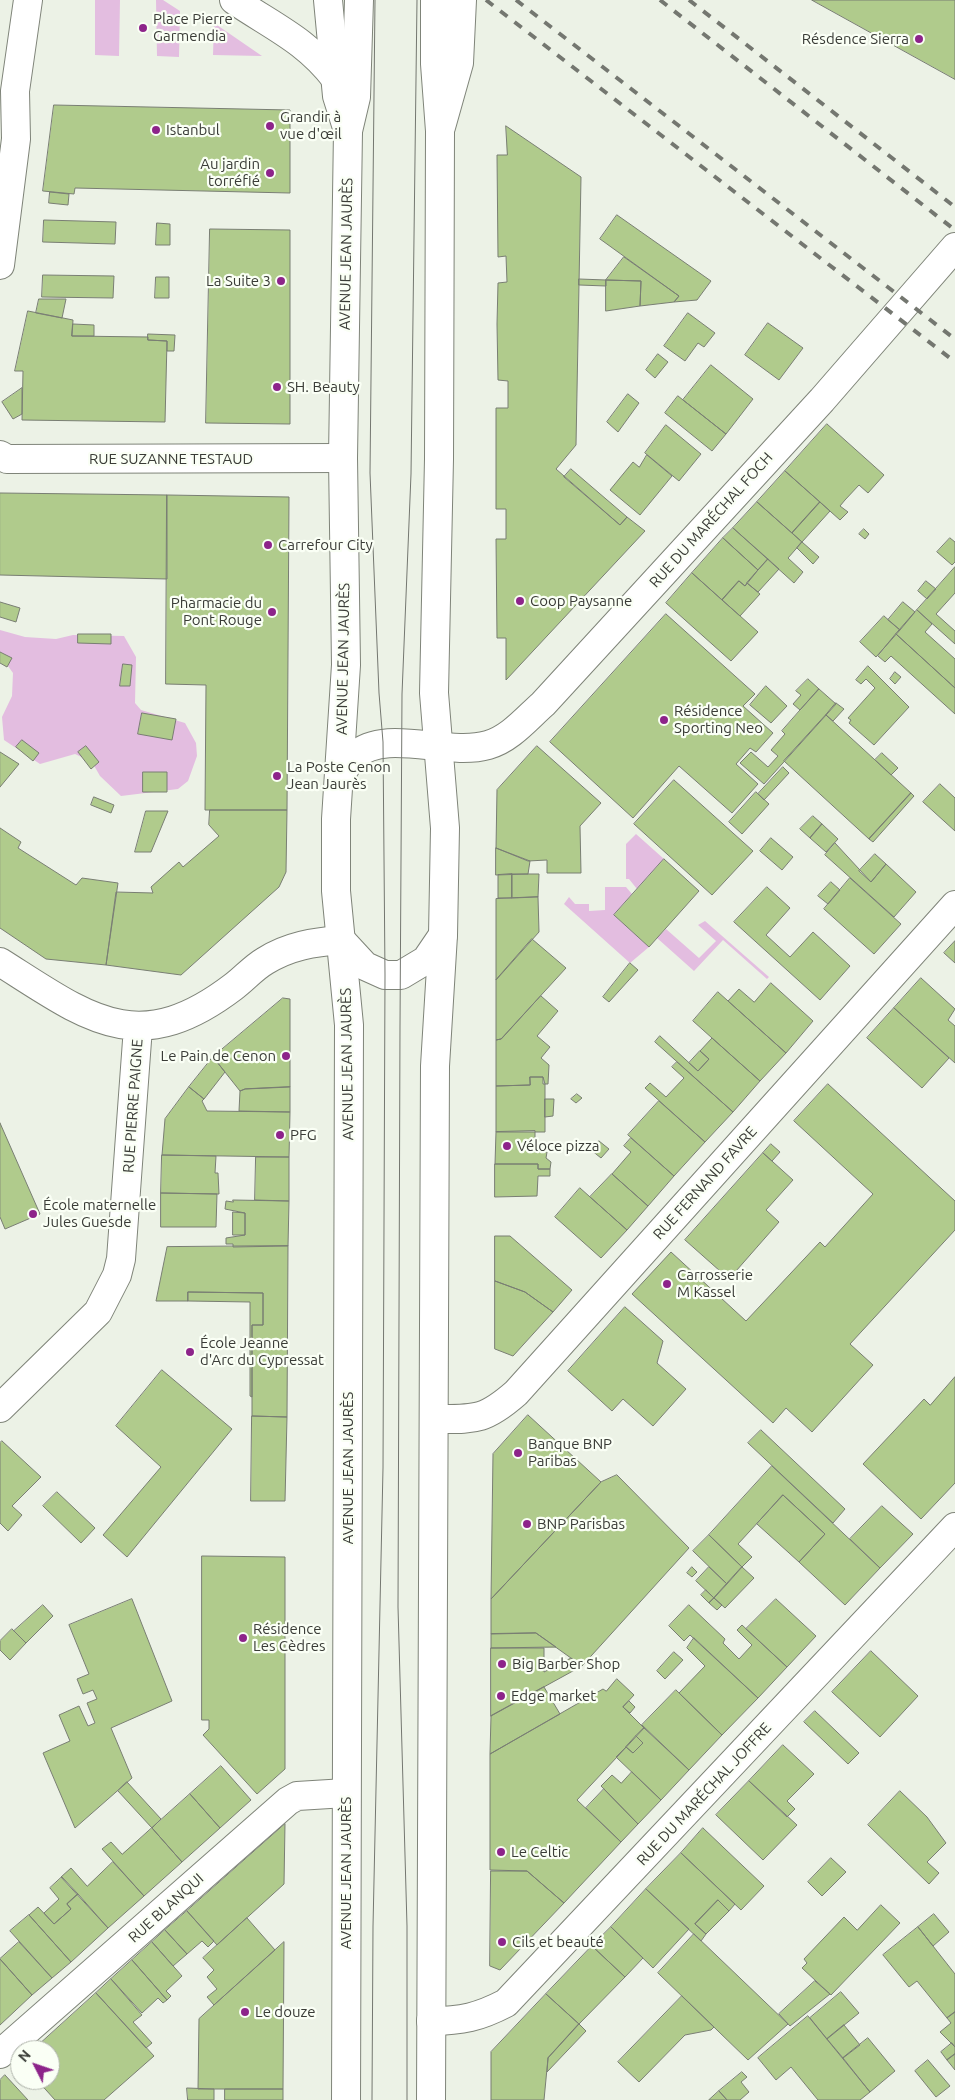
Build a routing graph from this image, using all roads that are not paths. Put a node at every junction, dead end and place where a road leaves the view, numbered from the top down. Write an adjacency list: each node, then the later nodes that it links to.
1 (28, 0): 8 (street)
2 (234, 0): 7 (street)
3 (328, 0): 7 (street, AVENUE JEAN JAURÈS)
4 (359, 0): 9 (street)
5 (435, 0): 10 (street)
6 (462, 0): 10 (street)
7 (335, 78): 9 (street, AVENUE JEAN JAURÈS)
8 (8, 91): 12 (street)
9 (348, 131): 14 (street, AVENUE JEAN JAURÈS)
10 (440, 131): 15 (street)
11 (955, 247): 15 (street, RUE DU MARÉCHAL FOCH)
12 (0, 266)
13 (0, 455): 14 (street, RUE SUZANNE TESTAUD)
14 (343, 458): 16 (street, AVENUE JEAN JAURÈS)
15 (439, 748): 16 (street, RUE DU MARÉCHAL FOCH); 18 (street)
16 (339, 778): 19 (street, AVENUE JEAN JAURÈS)
17 (955, 905): 23 (street, RUE FERNAND FAVRE)
18 (443, 935): 19 (street); 23 (street)
19 (341, 940): 21 (street); 25 (street, AVENUE JEAN JAURÈS)
20 (0, 962): 21 (street)
21 (138, 1027): 22 (street, RUE PIERRE PAIGNE)
22 (0, 1408)
23 (434, 1419): 26 (street)
24 (955, 1527): 26 (street, RUE DU MARÉCHAL JOFFRE)
25 (346, 1793): 27 (street, RUE BLANQUI); 28 (street, AVENUE JEAN JAURÈS)
26 (431, 2021): 29 (street)
27 (0, 2054)
28 (346, 2100)
29 (430, 2100)

